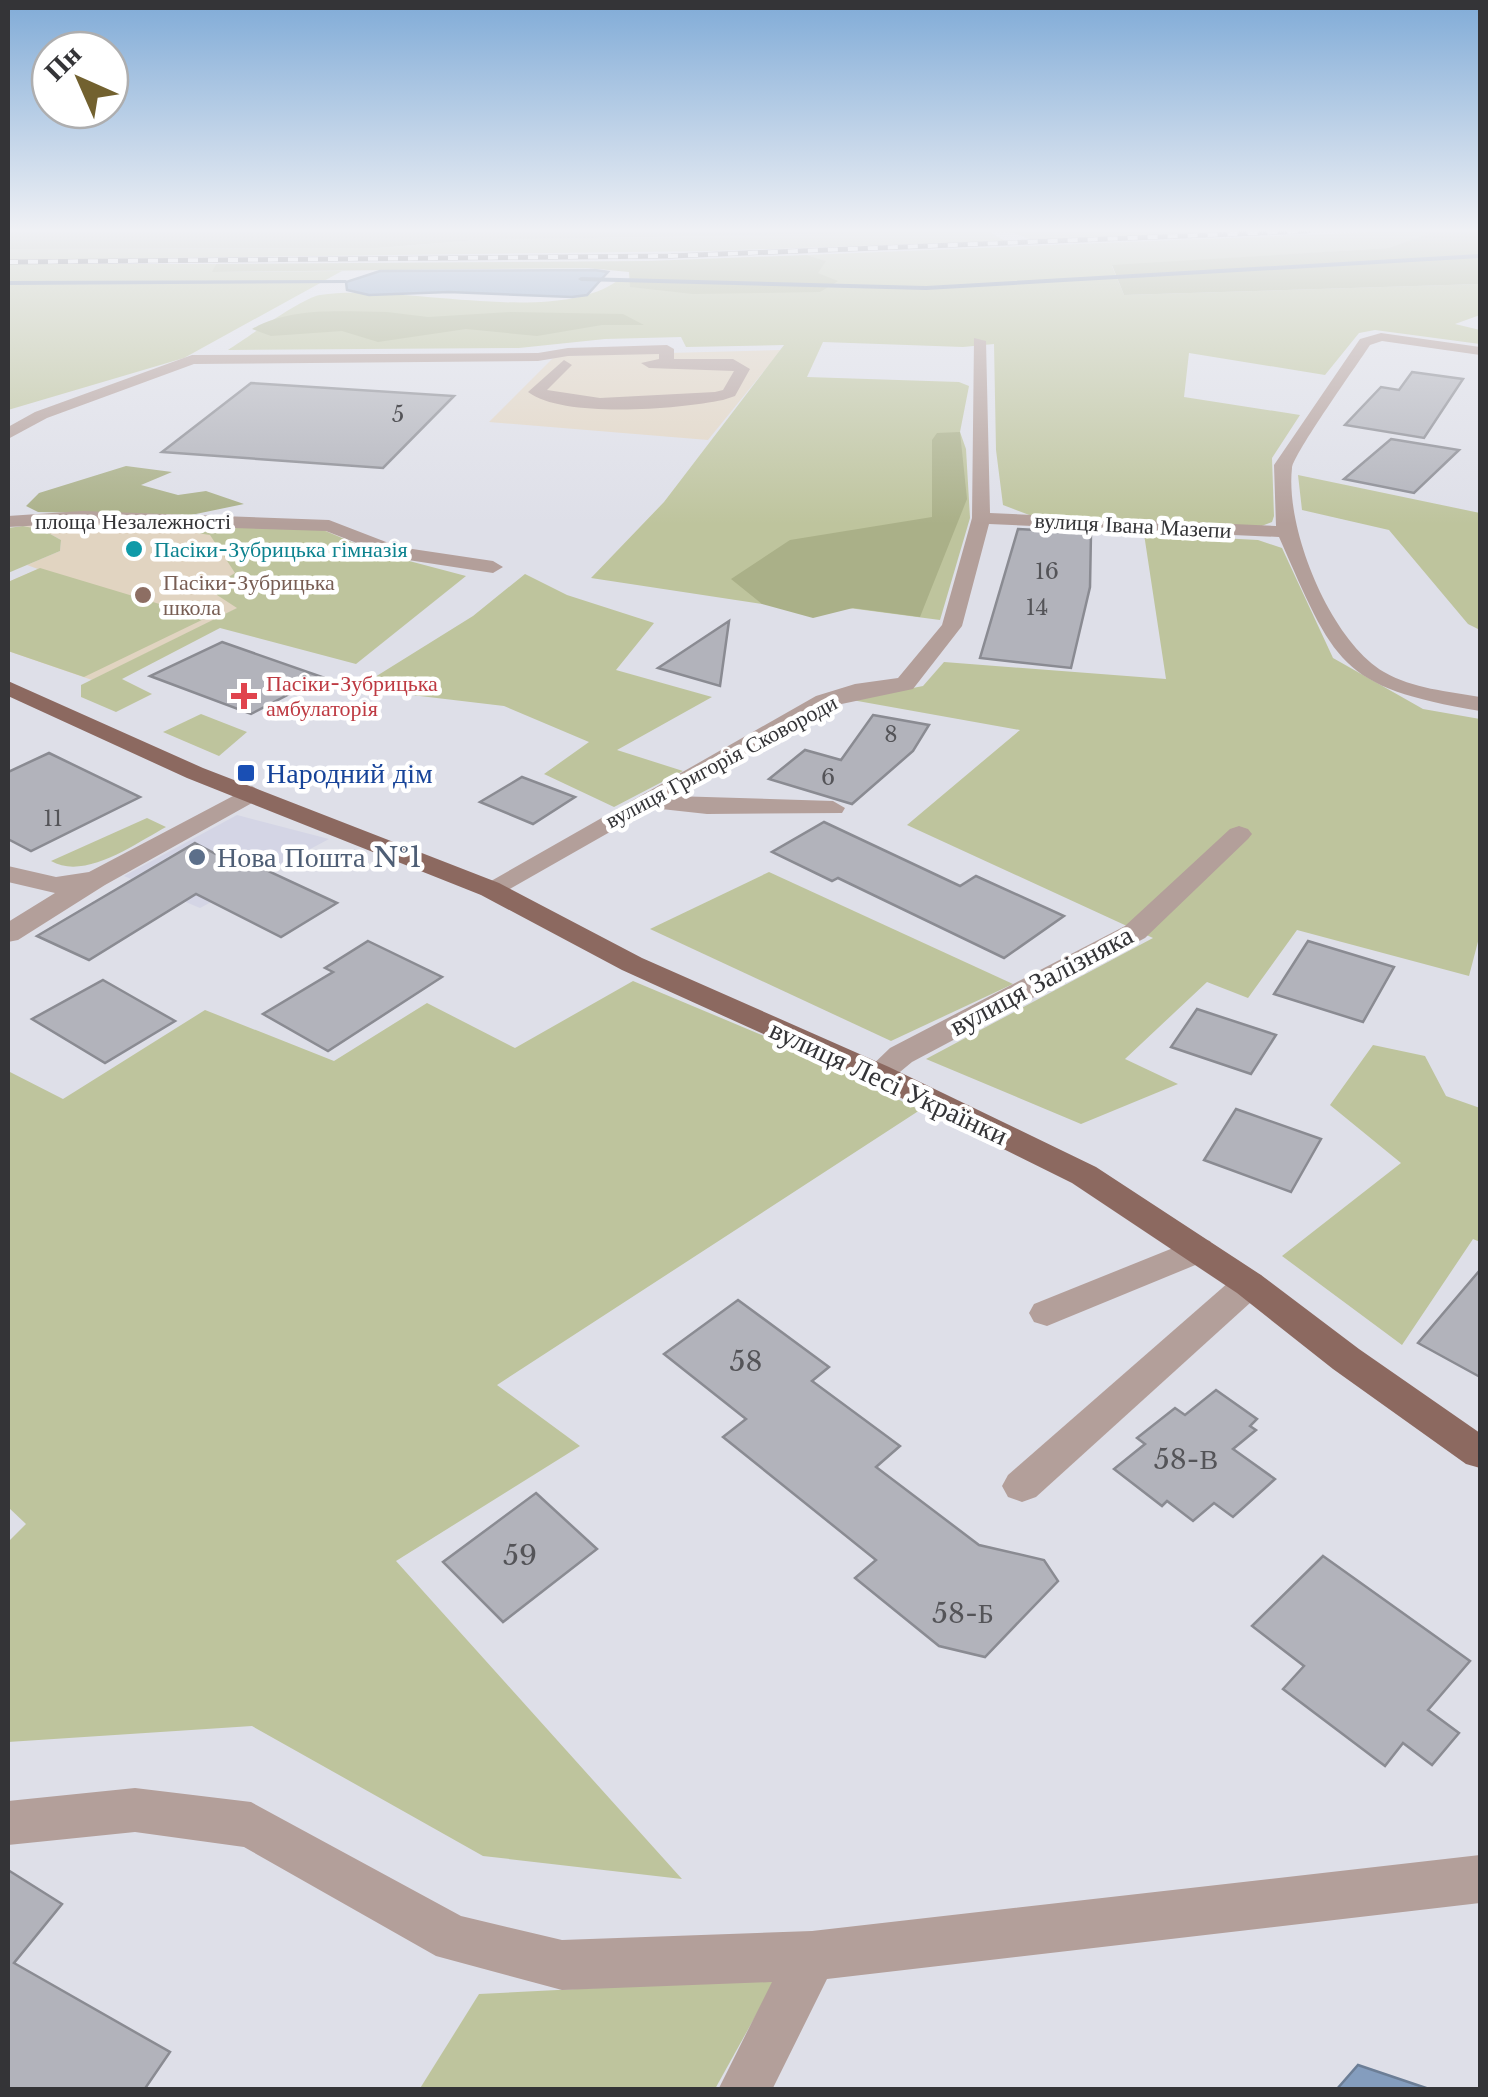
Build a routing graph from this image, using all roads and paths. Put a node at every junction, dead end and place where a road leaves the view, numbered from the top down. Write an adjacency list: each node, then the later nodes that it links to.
1 (979, 342): 7 (street, вулиця Григорія Сковороди)
2 (1480, 351): 9 (street)
3 (538, 357): 4 (street); 5 (street); 6 (street)
4 (666, 363): 5 (street); 5 (street)
5 (564, 365)
6 (8, 434)
7 (981, 518): 9 (street, вулиця Івана Мазепи); 14 (street, вулиця Григорія Сковороди)
8 (8, 522): 10 (street, площа Незалежності)
9 (1286, 532): 12 (street)
10 (493, 567)
11 (8, 688): 13 (main road)
12 (1480, 704)
13 (252, 793): 18 (street); 19 (main road, вулиця Лесі Українки)
14 (646, 800): 15 (street); 19 (street, вулиця Григорія Сковороди)
15 (833, 808)
16 (1239, 834): 21 (street, вулиця Залізняка)
17 (8, 874): 18 (street)
18 (96, 879): 20 (street)
19 (490, 889): 21 (main road, вулиця Лесі Українки)
20 (8, 934)
21 (878, 1074): 22 (main road, вулиця Лесі Українки)
22 (1198, 1250): 23 (main road, вулиця Лесі Українки); 24 (street)
23 (1249, 1284): 25 (main road, вулиця Лесі Українки); 26 (street)
24 (1047, 1313)
25 (1480, 1453)
26 (1022, 1486)
27 (8, 1823): 29 (street)
28 (1480, 1879): 29 (street)
29 (812, 1956): 30 (street)
30 (744, 2090)

